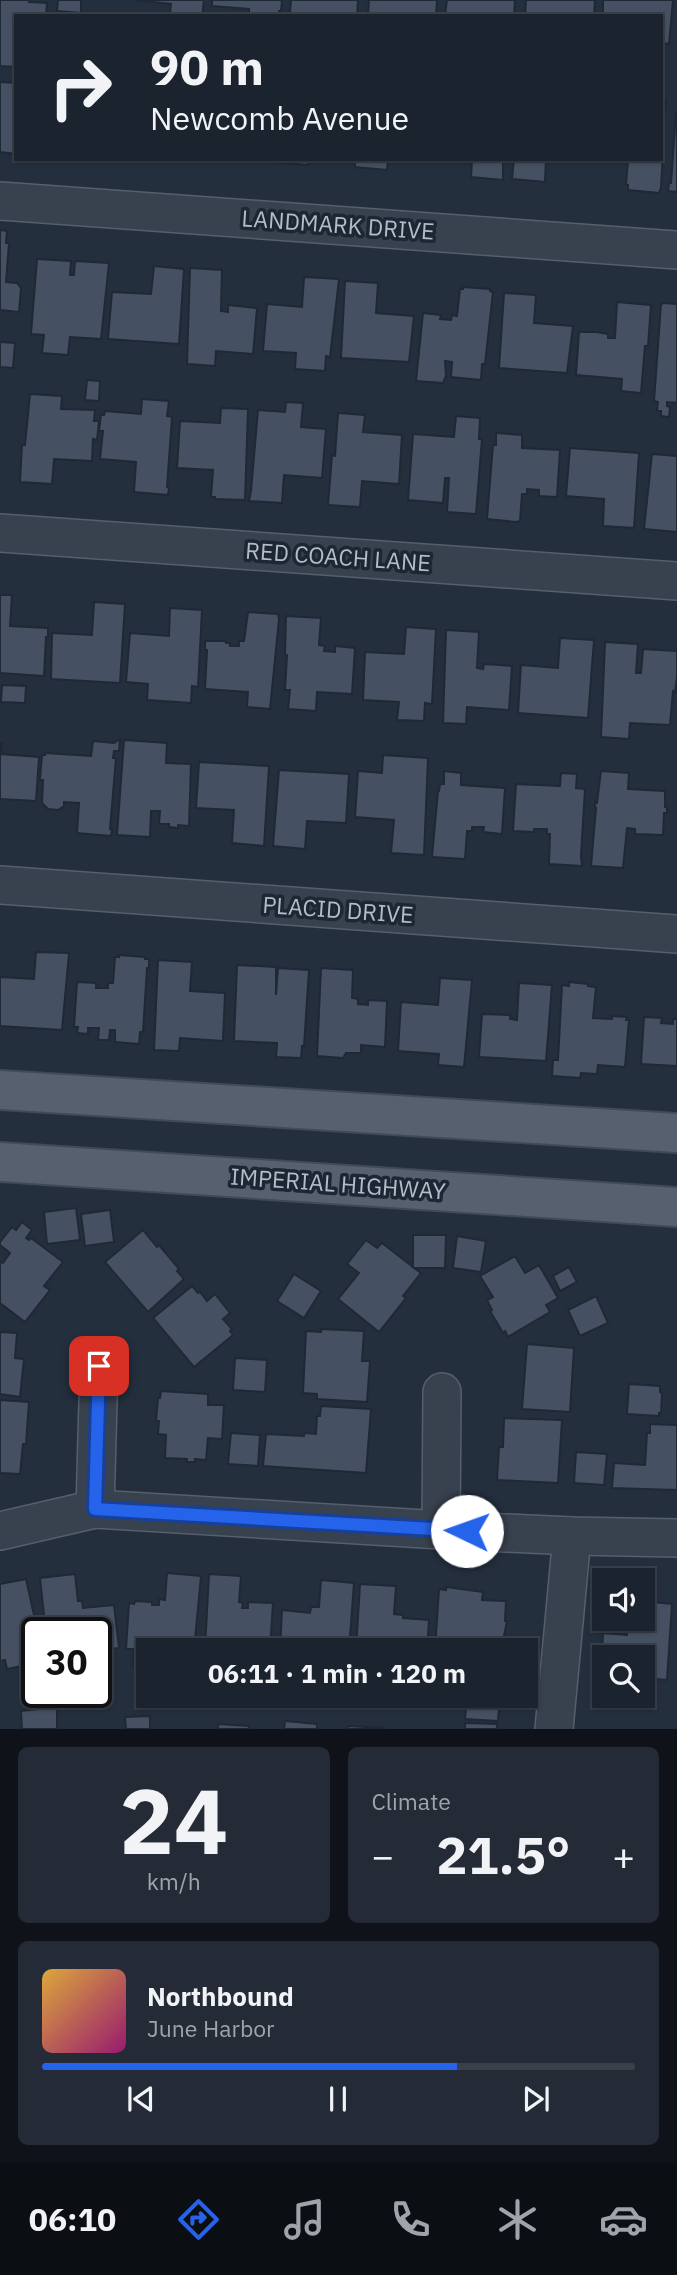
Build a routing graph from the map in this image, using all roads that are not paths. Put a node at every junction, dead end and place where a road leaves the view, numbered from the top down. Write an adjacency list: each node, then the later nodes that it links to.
1 (0, 201): 2 (street, LANDMARK DRIVE)
2 (677, 250)
3 (0, 533): 4 (street, RED COACH LANE)
4 (677, 581)
5 (0, 885): 6 (street, PLACID DRIVE)
6 (677, 934)
7 (0, 1090): 8 (main road)
8 (677, 1133)
9 (0, 1162): 10 (main road, IMPERIAL HIGHWAY)
10 (677, 1207)
11 (99, 1366): 13 (street)
12 (442, 1392): 14 (street)
13 (95, 1509): 14 (street); 15 (street)
14 (441, 1530): 16 (street)
15 (0, 1531)
16 (572, 1536): 17 (street); 18 (street)
17 (677, 1538)
18 (554, 1729)

